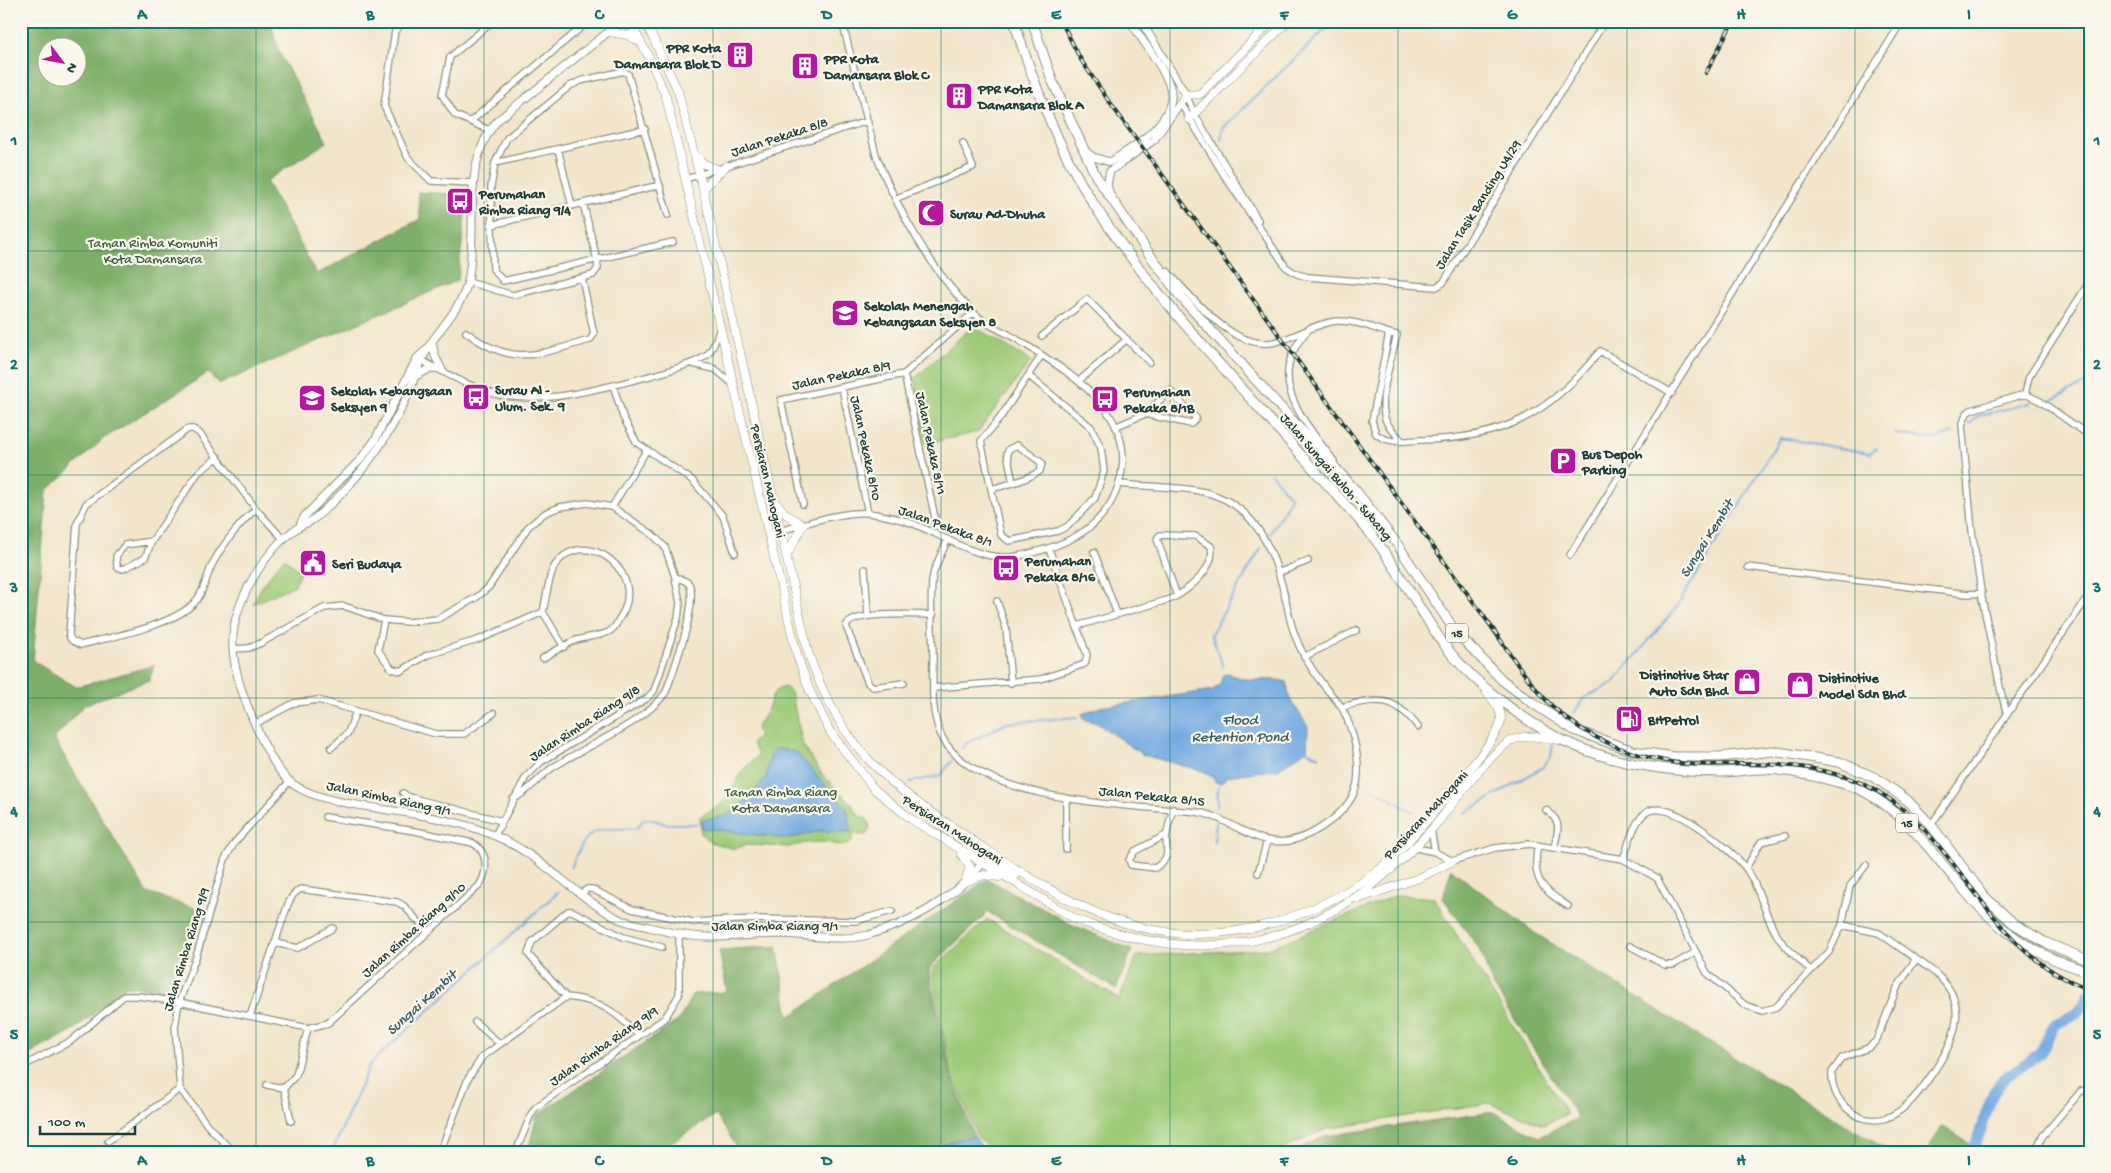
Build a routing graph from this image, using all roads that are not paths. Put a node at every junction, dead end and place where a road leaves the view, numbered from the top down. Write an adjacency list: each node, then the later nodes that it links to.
1 (405, 21): 37 (street)
2 (493, 21): 24 (street)
3 (589, 21): 24 (street)
4 (613, 21): 17 (main road)
5 (622, 21): 17 (street)
6 (629, 21): 18 (main road, Persiaran Mahogani)
7 (645, 21): 31 (main road, Persiaran Mahogani)
8 (842, 21): 25 (street, Jalan Pekaka 8/1)
9 (1014, 21): 124 (highway, Jalan Sungai Buloh - Subang / 15)
10 (1032, 21): 29 (highway, Jalan Sungai Buloh - Subang / 15)
11 (1130, 21): 19 (street)
12 (1141, 21): 20 (street)
13 (1272, 21): 20 (main road)
14 (1288, 21): 23 (main road)
15 (1605, 21): 23 (street, Jalan Tasik Banding U4/29)
16 (1902, 21): 72 (street)
17 (609, 32): 18 (main road); 27 (street)
18 (642, 44): 36 (main road, Persiaran Mahogani)
19 (1170, 85): 21 (street); 22 (street)
20 (1186, 96): 21 (street); 23 (street, Jalan Tasik Banding U4/29)
21 (1181, 104): 22 (street); 23 (street, Jalan Tasik Banding U4/29); 43 (street)
22 (1166, 112): 29 (street)
23 (1192, 117)
24 (471, 121): 27 (street)
25 (867, 121): 33 (street, Jalan Pekaka 8/8); 40 (street, Jalan Pekaka 8/1)
26 (644, 129): 30 (street); 32 (street); 38 (street)
27 (489, 130): 37 (street)
28 (963, 143): 40 (street)
29 (1082, 147): 43 (highway, Jalan Sungai Buloh - Subang / 15)
30 (558, 149): 32 (street); 42 (street)
31 (694, 155): 34 (main road); 35 (main road, Persiaran Mahogani)
32 (495, 163): 45 (street)
33 (726, 166): 34 (street, Jalan Pekaka 8/8); 39 (main road)
34 (717, 169): 35 (street, Jalan Pekaka 8/8)
35 (699, 174): 36 (street, Jalan Pekaka 8/8); 39 (main road, Persiaran Mahogani)
36 (686, 179): 53 (main road, Persiaran Mahogani)
37 (474, 183): 51 (street)
38 (660, 184): 41 (street); 44 (street)
39 (703, 189): 86 (main road, Persiaran Mahogani)
40 (897, 198): 52 (street, Jalan Pekaka 8/1)
41 (583, 203): 42 (street); 48 (street)
42 (572, 206): 45 (street)
43 (1115, 206): 47 (highway, Jalan Sungai Buloh - Subang / 15)
44 (668, 215)
45 (491, 225): 48 (street)
46 (673, 242): 48 (street)
47 (1150, 255): 54 (street); 84 (highway, Jalan Sungai Buloh - Subang / 15)
48 (597, 260): 49 (street)
49 (582, 278): 51 (street); 55 (street)
50 (2090, 281): 73 (street)
51 (468, 282): 59 (street)
52 (973, 312): 60 (street, Jalan Pekaka 8/1); 65 (street, Jalan Pekaka 8/9)
53 (720, 326): 63 (street); 70 (main road, Persiaran Mahogani)
54 (1312, 327): 56 (street); 84 (street)
55 (466, 332)
56 (1388, 333): 77 (street); 77 (street)
57 (1042, 336): 58 (street)
58 (1127, 340): 62 (street); 68 (street)
59 (432, 342): 61 (street); 64 (street)
60 (1041, 356): 66 (street); 68 (street, Jalan Pekaka 8/1)
61 (420, 359): 64 (street); 67 (street); 83 (street)
62 (1149, 362)
63 (692, 364): 69 (street); 70 (street)
64 (440, 369): 67 (street); 69 (street)
65 (904, 374): 71 (street, Jalan Pekaka 8/9); 91 (street, Jalan Pekaka 8/11)
66 (1030, 376): 82 (street); 82 (street)
67 (416, 377): 85 (street)
68 (1079, 381): 75 (street, Jalan Pekaka 8/1)
69 (613, 385): 78 (street)
70 (734, 385): 95 (main road, Persiaran Mahogani)
71 (842, 388): 87 (street, Jalan Pekaka 8/9); 90 (street, Jalan Pekaka 8/10)
72 (1672, 393): 77 (street); 103 (street)
73 (2025, 394): 76 (street); 109 (street)
74 (1145, 414): 74 (street); 75 (street)
75 (1117, 426): 81 (street, Jalan Pekaka 8/1)
76 (2090, 436)
77 (1402, 441)
78 (646, 452): 89 (street); 101 (street)
79 (218, 457): 88 (street); 88 (street); 98 (street)
80 (1013, 482): 80 (street); 82 (street)
81 (1119, 484): 99 (street, Jalan Pekaka 8/1); 107 (street, Jalan Pekaka 8/15)
82 (992, 489)
83 (330, 491): 85 (street); 92 (street)
84 (1356, 491): 145 (highway, Jalan Sungai Buloh - Subang / 15)
85 (336, 498): 92 (street)
86 (775, 502): 93 (main road); 94 (main road, Persiaran Mahogani)
87 (803, 504)
88 (256, 508): 97 (street)
89 (612, 508): 108 (street, Jalan Rimba Riang 9/8); 117 (street, Jalan Rimba Riang 9/8)
90 (868, 513): 93 (street, Jalan Pekaka 8/1); 96 (street, Jalan Pekaka 8/1)
91 (935, 518)
92 (300, 525): 97 (street)
93 (803, 525): 94 (street, Jalan Pekaka 8/1); 102 (main road)
94 (782, 530): 95 (street, Jalan Pekaka 8/1); 102 (main road, Persiaran Mahogani)
95 (769, 534): 152 (main road, Persiaran Mahogani)
96 (948, 539): 99 (street, Jalan Pekaka 8/1); 115 (street, Jalan Pekaka 8/15)
97 (284, 540): 121 (street)
98 (152, 541): 98 (street)
99 (1049, 549): 118 (street)
100 (1094, 552): 114 (street)
101 (735, 553)
102 (787, 555): 140 (main road, Persiaran Mahogani)
103 (1570, 555)
104 (1308, 561): 107 (street)
105 (1748, 567): 109 (street)
106 (864, 569): 116 (street)
107 (1280, 572): 122 (street, Jalan Pekaka 8/15)
108 (675, 577): 139 (street, Jalan Rimba Riang 9/8); 139 (street, Jalan Rimba Riang 9/8)
109 (1982, 593): 131 (street)
110 (2090, 594): 131 (street)
111 (1177, 596): 111 (street); 114 (street)
112 (997, 601): 126 (street)
113 (543, 612): 117 (street); 120 (street); 120 (street)
114 (1116, 614): 118 (street)
115 (933, 615): 116 (street); 127 (street, Jalan Pekaka 8/15)
116 (868, 616): 125 (street)
117 (384, 620): 121 (street, Jalan Rimba Riang 9/8)
118 (1077, 626): 126 (street)
119 (1357, 630): 122 (street)
120 (564, 646): 123 (street)
121 (233, 649): 132 (street)
122 (1304, 657): 128 (street, Jalan Pekaka 8/15)
123 (544, 658)
124 (1474, 678): 134 (highway, Jalan Sungai Buloh - Subang / 15); 156 (main road, Persiaran Mahogani)
125 (904, 683)
126 (1011, 683): 127 (street)
127 (934, 688): 138 (street, Jalan Pekaka 8/15)
128 (1342, 707): 133 (street); 150 (street, Jalan Pekaka 8/15)
129 (356, 710): 130 (street); 132 (street); 135 (street)
130 (494, 713)
131 (2007, 714): 145 (street)
132 (255, 724): 136 (street)
133 (1418, 727)
134 (1565, 741): 146 (main road, Persiaran Mahogani); 184 (highway, Jalan Sungai Buloh - Subang / 15)
135 (331, 748)
136 (287, 784): 147 (street, Jalan Rimba Riang 9/1); 186 (street, Jalan Rimba Riang 9/9)
137 (403, 793): 144 (street)
138 (1066, 798): 141 (street, Jalan Pekaka 8/15); 155 (street)
139 (513, 799): 144 (street, Jalan Rimba Riang 9/8)
140 (920, 806): 160 (main road); 166 (main road, Persiaran Mahogani)
141 (1173, 810): 148 (street); 150 (street, Jalan Pekaka 8/15)
142 (1546, 810): 154 (street)
143 (325, 817): 174 (street, Jalan Rimba Riang 9/10)
144 (502, 820): 147 (street, Jalan Rimba Riang 9/8)
145 (1932, 825): 182 (highway, Jalan Sungai Buloh - Subang / 15)
146 (1431, 830): 153 (main road, Persiaran Mahogani); 157 (street)
147 (495, 835): 167 (street, Jalan Rimba Riang 9/1)
148 (1166, 835): 148 (street)
149 (1785, 836): 162 (street)
150 (1267, 841): 163 (street)
151 (1538, 845): 154 (street); 159 (street); 169 (street)
152 (954, 846): 160 (main road, Persiaran Mahogani); 165 (main road)
153 (1416, 847): 156 (street); 157 (street); 168 (main road, Persiaran Mahogani)
154 (1554, 848): 158 (street)
155 (1066, 849)
156 (1401, 849): 166 (main road, Persiaran Mahogani)
157 (1435, 852): 159 (street)
158 (1623, 859): 162 (street); 180 (street)
159 (1453, 861): 168 (main road)
160 (982, 864): 164 (main road, Persiaran Mahogani); 165 (street, Jalan Rimba Riang 9/1); 166 (main road)
161 (1866, 865): 172 (street)
162 (1746, 868): 183 (street)
163 (1258, 873)
164 (1008, 880): 165 (main road); 168 (main road, Persiaran Mahogani)
165 (965, 882): 176 (street, Jalan Rimba Riang 9/1)
166 (1036, 882)
167 (580, 894): 171 (street); 175 (street, Jalan Rimba Riang 9/1)
168 (1349, 902)
169 (1568, 906)
170 (892, 911): 171 (street)
171 (814, 922): 176 (street)
172 (1842, 926): 181 (street); 183 (street)
173 (333, 928): 177 (street)
174 (428, 932): 177 (street); 189 (street, Jalan Rimba Riang 9/10)
175 (679, 934): 176 (street, Jalan Rimba Riang 9/1); 190 (street, Jalan Rimba Riang 9/9)
176 (813, 937)
177 (275, 943): 187 (street)
178 (1630, 946): 180 (street)
179 (662, 947): 185 (street)
180 (1696, 952): 183 (street)
181 (1916, 959): 181 (street)
182 (2090, 961)
183 (1811, 971)
184 (2090, 972)
185 (566, 997): 190 (street); 191 (street)
186 (179, 1002): 187 (street); 192 (street); 195 (street, Jalan Rimba Riang 9/9)
187 (250, 1016): 189 (street)
188 (475, 1022): 191 (street)
189 (308, 1028): 194 (street)
190 (639, 1036): 201 (street, Jalan Rimba Riang 9/9)
191 (500, 1044): 200 (street)
192 (21, 1067)
193 (267, 1085): 194 (street)
194 (284, 1088): 197 (street)
195 (180, 1089): 198 (street); 199 (street)
196 (2090, 1089): 202 (street)
197 (292, 1121)
198 (108, 1141)
199 (233, 1152)
200 (440, 1152)
201 (516, 1152)
202 (2035, 1152)

